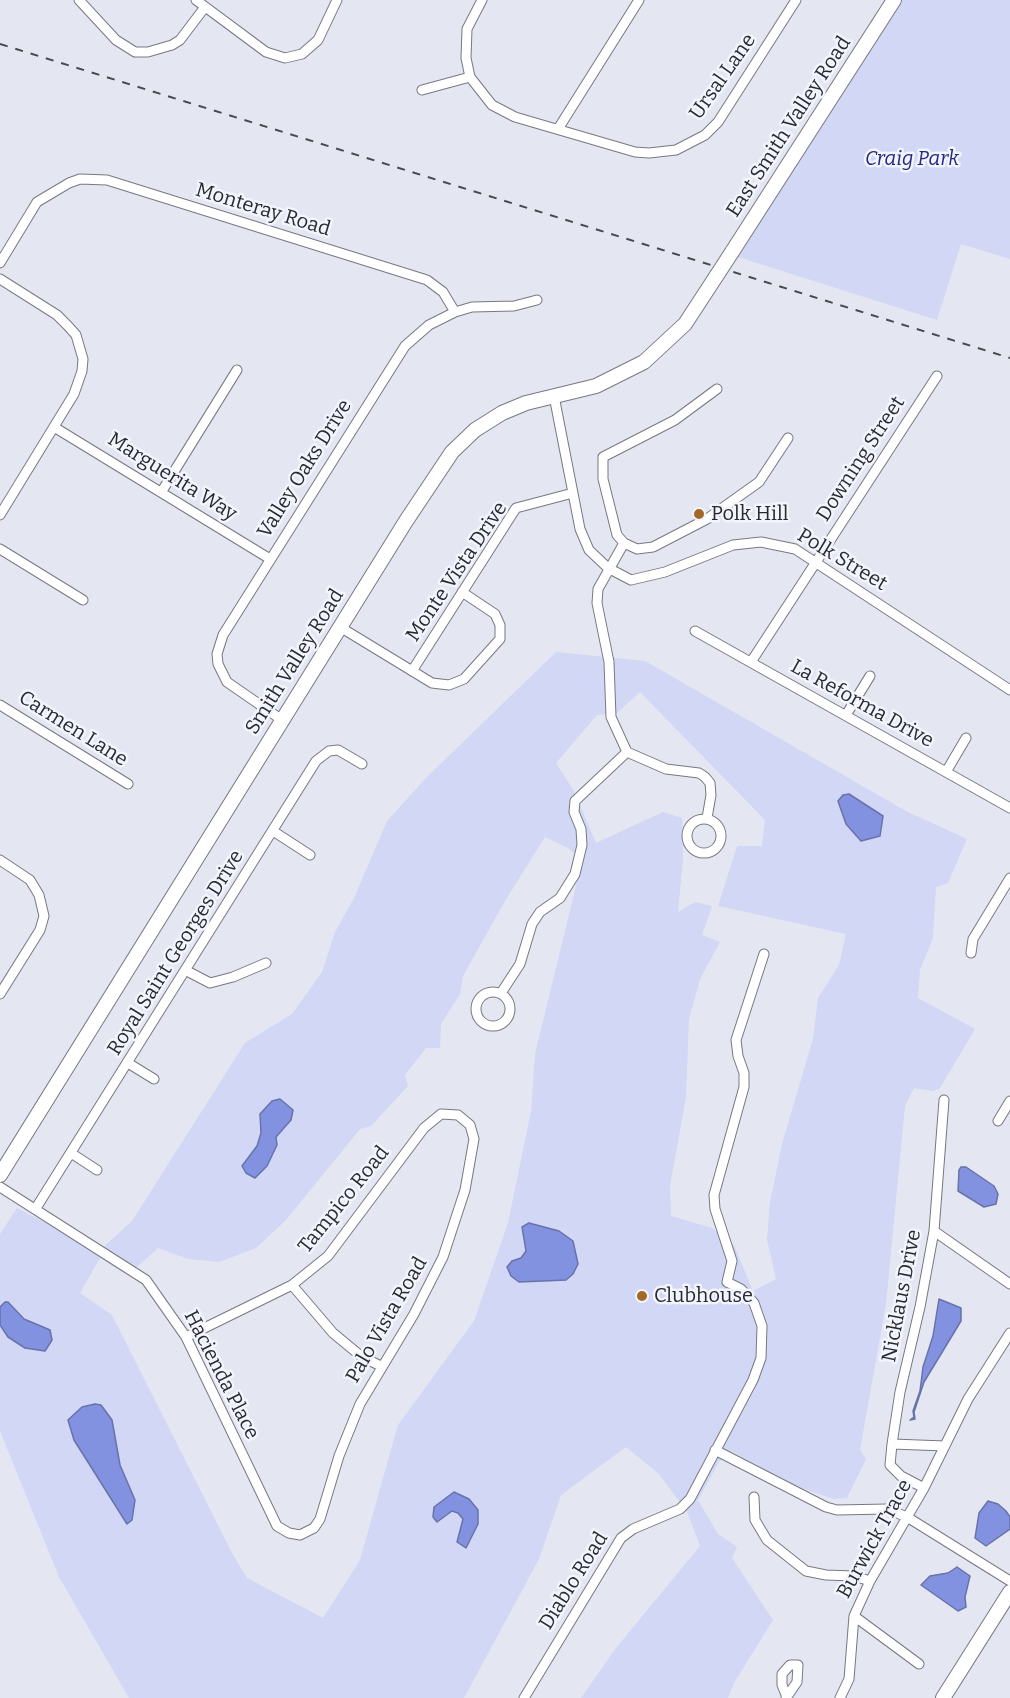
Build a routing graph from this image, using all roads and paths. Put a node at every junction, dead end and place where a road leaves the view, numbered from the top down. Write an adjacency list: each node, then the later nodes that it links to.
1 (79, 0): 8 (street)
2 (196, 0): 8 (street)
3 (337, 0): 8 (street)
4 (482, 0): 9 (street)
5 (639, 0): 11 (street)
6 (796, 0): 11 (street, Ursal Lane)
7 (894, 0): 13 (main road, East Smith Valley Road, bridge)
8 (205, 7)
9 (470, 77): 10 (street); 11 (street, Ursal Lane)
10 (422, 90)
11 (558, 129)
12 (0, 263): 16 (street, Monteray Road)
13 (717, 275): 20 (main road, Smith Valley Road)
14 (0, 279): 21 (street)
15 (537, 300): 16 (street, Valley Oaks Drive)
16 (455, 312): 28 (street, Valley Oaks Drive)
17 (237, 370): 23 (street)
18 (937, 375): 29 (street, Downing Street)
19 (717, 389): 26 (street)
20 (554, 396): 24 (street, Polk Street); 33 (main road, Smith Valley Road)
21 (54, 427): 23 (street, Marguerita Way); 25 (street)
22 (788, 438): 26 (street)
23 (162, 491): 28 (street, Marguerita Way)
24 (573, 493): 30 (street, Polk Street); 31 (street, Monte Vista Drive)
25 (0, 515)
26 (624, 543): 30 (street)
27 (0, 549): 32 (street)
28 (270, 559): 41 (street, Valley Oaks Drive)
29 (815, 561): 30 (street, Polk Street); 35 (street, Downing Street); 38 (street, Polk Street)
30 (608, 568): 43 (street)
31 (462, 592): 36 (street, Monte Vista Drive); 36 (street)
32 (83, 600)
33 (340, 627): 36 (street); 41 (main road, Smith Valley Road)
34 (695, 631): 35 (street, La Reforma Drive)
35 (751, 662): 40 (street, La Reforma Drive)
36 (412, 671)
37 (870, 676): 40 (street)
38 (1010, 690)
39 (0, 705): 46 (street, Carmen Lane)
40 (846, 715): 45 (street, La Reforma Drive)
41 (282, 720): 67 (main road, Smith Valley Road)
42 (966, 738): 45 (street)
43 (627, 752): 48 (street); 57 (street)
44 (362, 764): 49 (street, Royal Saint Georges Drive)
45 (946, 772): 47 (street, La Reforma Drive)
46 (128, 784)
47 (1010, 808)
48 (707, 818)
49 (273, 831): 50 (street); 56 (street, Royal Saint Georges Drive)
50 (310, 855)
51 (0, 860): 58 (street)
52 (1010, 878): 53 (street)
53 (971, 953)
54 (764, 954): 78 (street, Diablo Road)
55 (266, 963): 56 (street)
56 (186, 971): 59 (street, Royal Saint Georges Drive)
57 (501, 993)
58 (0, 994)
59 (128, 1063): 60 (street); 65 (street, Royal Saint Georges Drive)
60 (154, 1079)
61 (944, 1100): 70 (street, Nicklaus Drive)
62 (1010, 1101): 64 (street)
63 (458, 1115): 72 (street, Tampico Road); 75 (street, Palo Vista Road)
64 (998, 1120)
65 (71, 1153): 66 (street); 69 (street, Royal Saint Georges Drive)
66 (97, 1170)
67 (0, 1176)
68 (0, 1187): 69 (street, Hacienda Place)
69 (36, 1208): 74 (street, Hacienda Place)
70 (934, 1231): 71 (street); 77 (street, Nicklaus Drive)
71 (1010, 1284)
72 (292, 1285): 74 (street, Tampico Road); 75 (street)
73 (1010, 1333): 76 (street, Burwick Trace)
74 (186, 1338): 82 (street, Hacienda Place)
75 (381, 1366): 82 (street, Palo Vista Road)
76 (947, 1442): 77 (street); 79 (street, Burwick Trace)
77 (892, 1444): 79 (street, Nicklaus Drive)
78 (716, 1450): 81 (street); 88 (street, Diablo Road)
79 (924, 1488): 81 (street, Burwick Trace)
80 (754, 1497): 83 (street)
81 (907, 1517): 83 (street, Burwick Trace); 84 (street)
82 (300, 1534)
83 (870, 1581): 86 (street, Burwick Trace)
84 (1010, 1581)
85 (1010, 1592): 90 (main road)
86 (854, 1616): 87 (street); 89 (street, Burwick Trace)
87 (919, 1664)
88 (524, 1698)
89 (840, 1698)
90 (943, 1698)

